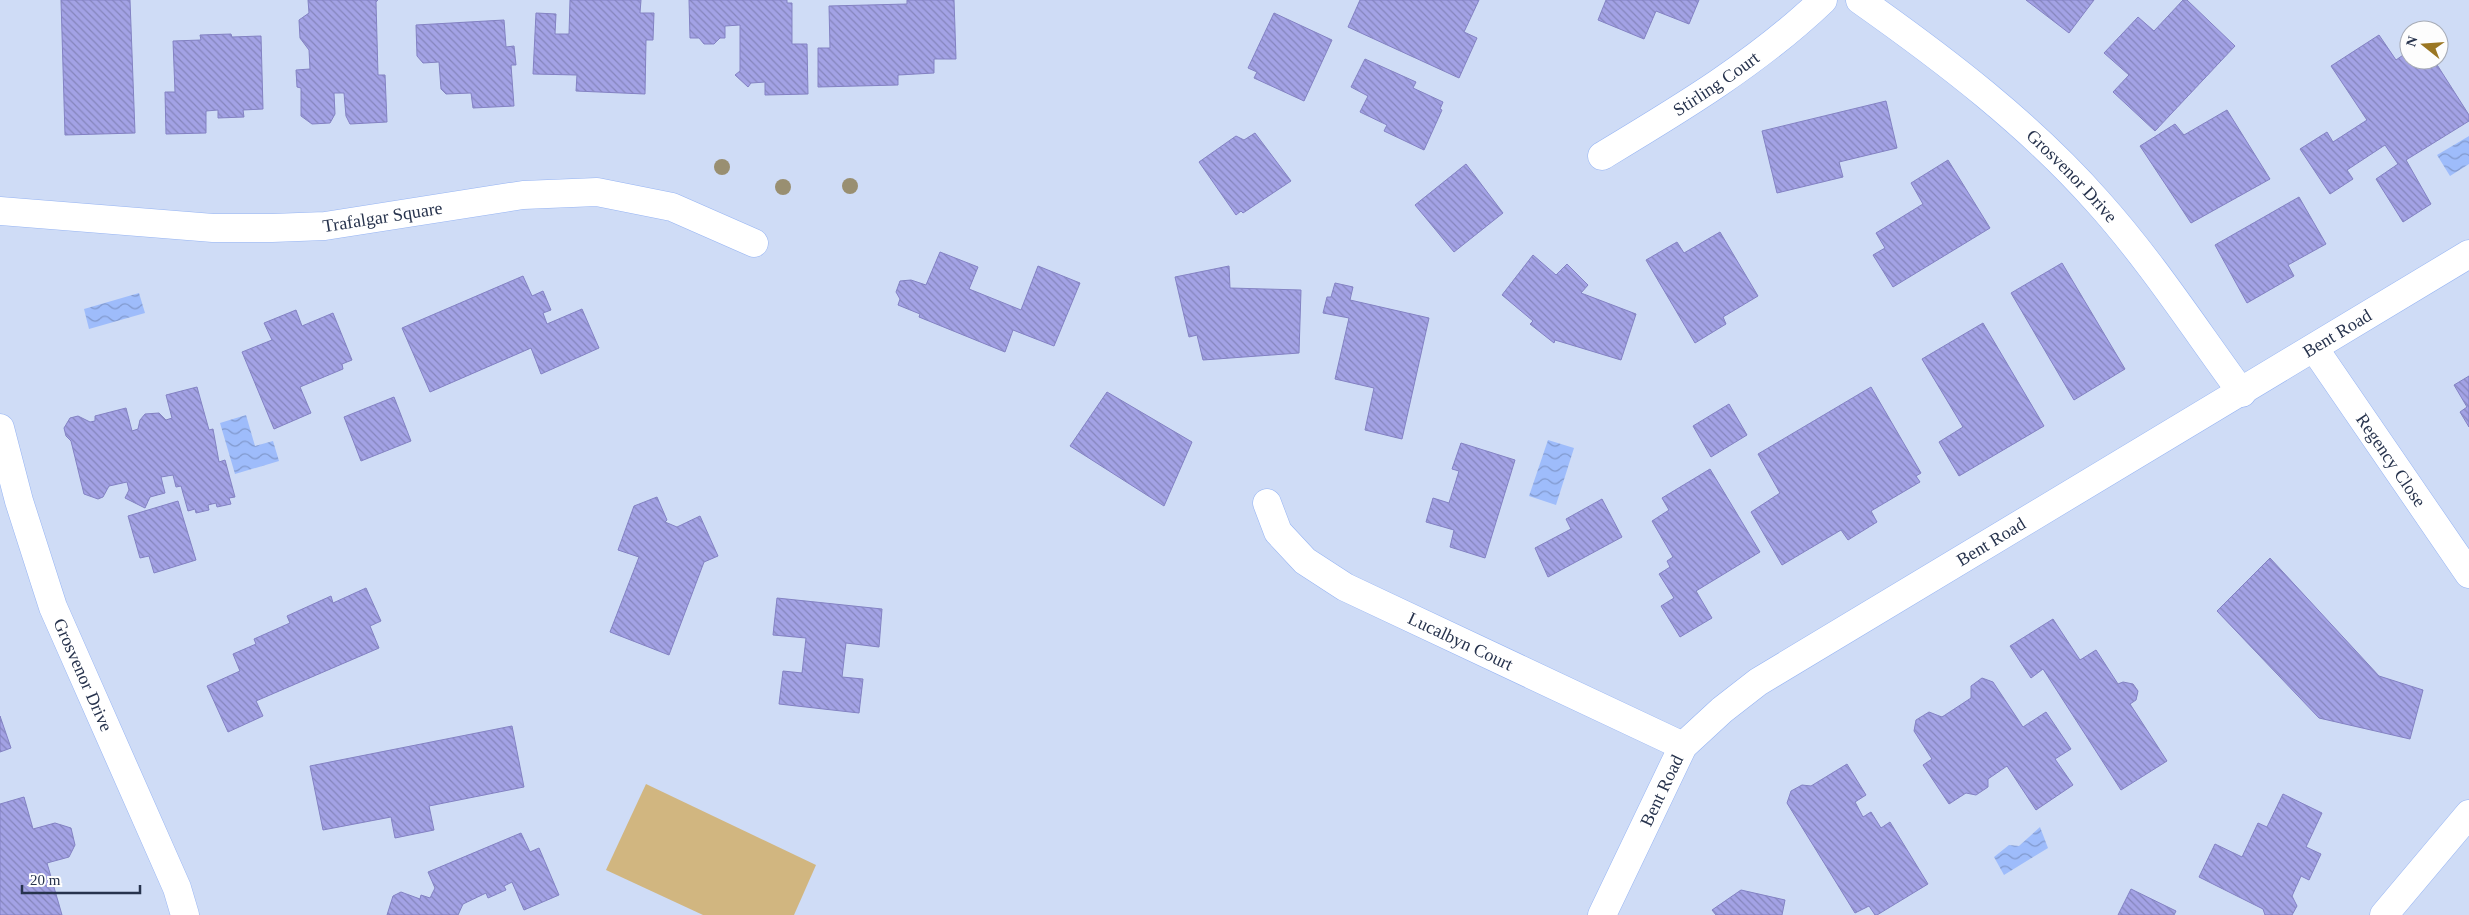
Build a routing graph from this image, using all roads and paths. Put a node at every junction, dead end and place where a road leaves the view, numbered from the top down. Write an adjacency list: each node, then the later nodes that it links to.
1 (1823, 0): 3 (street, Stirling Court)
2 (1860, 0): 8 (street, Grosvenor Drive)
3 (1602, 156)
4 (0, 211): 5 (street, Trafalgar Square)
5 (754, 243)
6 (2469, 254): 7 (street, Bent Road)
7 (2314, 348): 8 (street, Bent Road); 11 (street, Regency Close)
8 (2242, 393): 12 (street, Bent Road)
9 (0, 428): 14 (street, Grosvenor Drive)
10 (1267, 503): 12 (street, Lucalbyn Court)
11 (2469, 574)
12 (1683, 746): 15 (street, Bent Road)
13 (2469, 814): 16 (street)
14 (185, 915)
15 (1602, 915)
16 (2384, 915)

